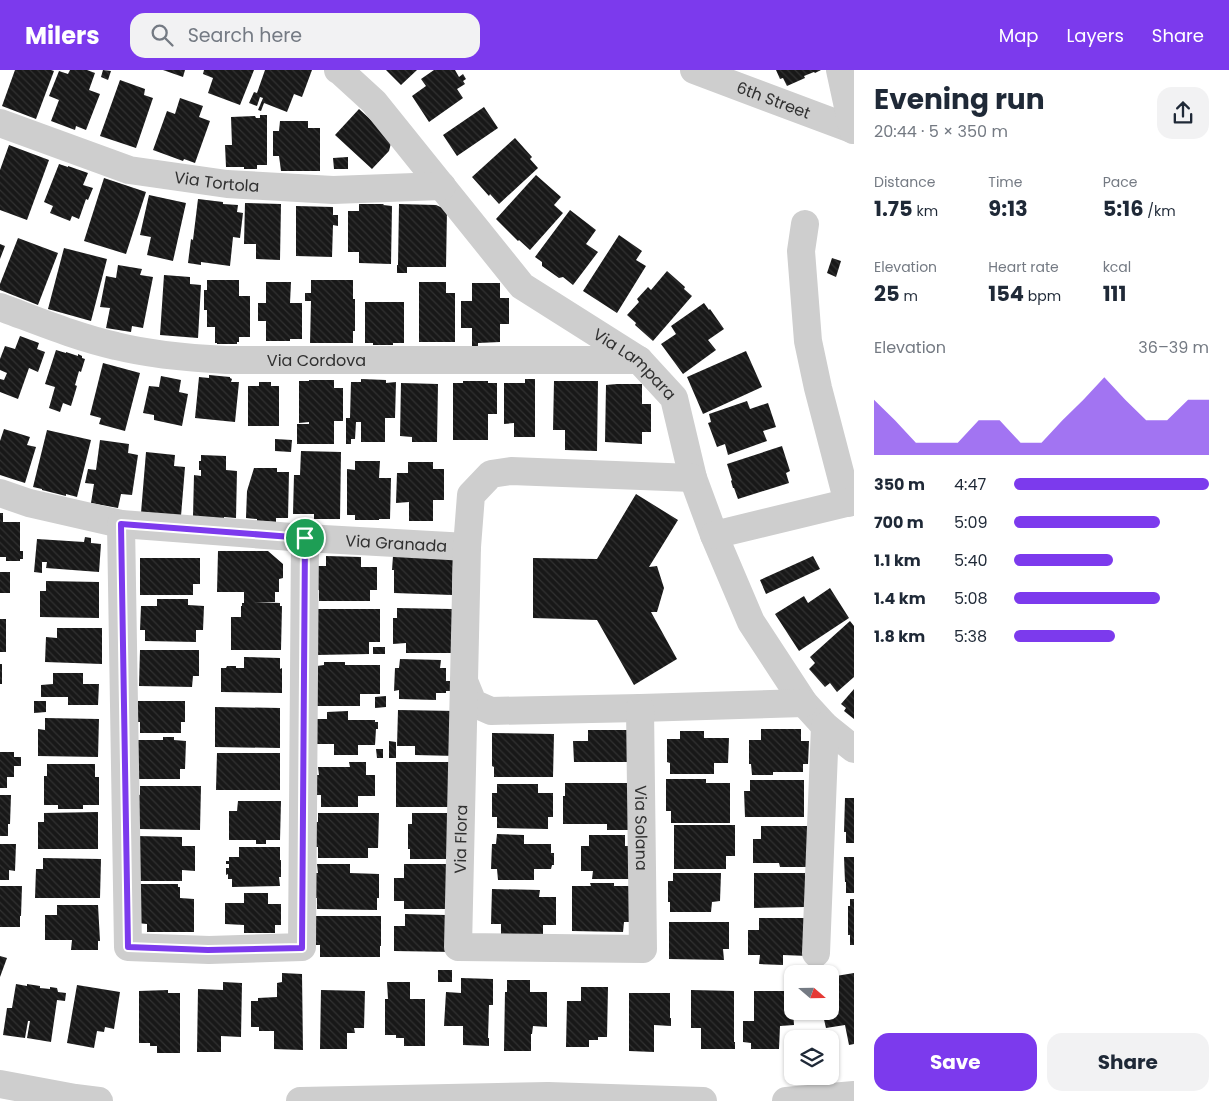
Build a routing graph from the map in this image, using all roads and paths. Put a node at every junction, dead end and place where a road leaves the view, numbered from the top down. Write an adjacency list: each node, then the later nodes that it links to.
1 (338, 70): 6 (street, Via Lampara)
2 (694, 70): 5 (street, 6th Street)
3 (840, 70): 5 (street)
4 (0, 123): 6 (street, Via Tortola)
5 (853, 130)
6 (442, 186): 9 (street, Via Lampara)
7 (805, 224): 12 (street)
8 (0, 307): 9 (street, Via Cordova)
9 (639, 360): 10 (street, Via Lampara)
10 (693, 478): 14 (street, Via Lampara); 16 (street, Via Flora)
11 (0, 493): 13 (street, Via Granada)
12 (851, 502): 14 (street)
13 (121, 524): 15 (street, Via Granada); 15 (street)
14 (714, 535): 18 (street, Via Lampara)
15 (305, 538): 16 (street, Via Granada)
16 (467, 547): 17 (street, Via Flora)
17 (464, 681): 19 (street); 22 (street, Via Flora)
18 (804, 703): 19 (street); 20 (street, Via Lampara)
19 (640, 708): 22 (street, Via Solana)
20 (825, 726): 21 (street, Via Lampara); 23 (street)
21 (854, 749)
22 (642, 949)
23 (816, 953)
24 (0, 1084): 28 (street)
25 (854, 1095): 27 (street)
26 (548, 1099): 29 (street); 30 (street)
27 (801, 1100)
28 (99, 1101)
29 (300, 1101)
30 (704, 1101)

